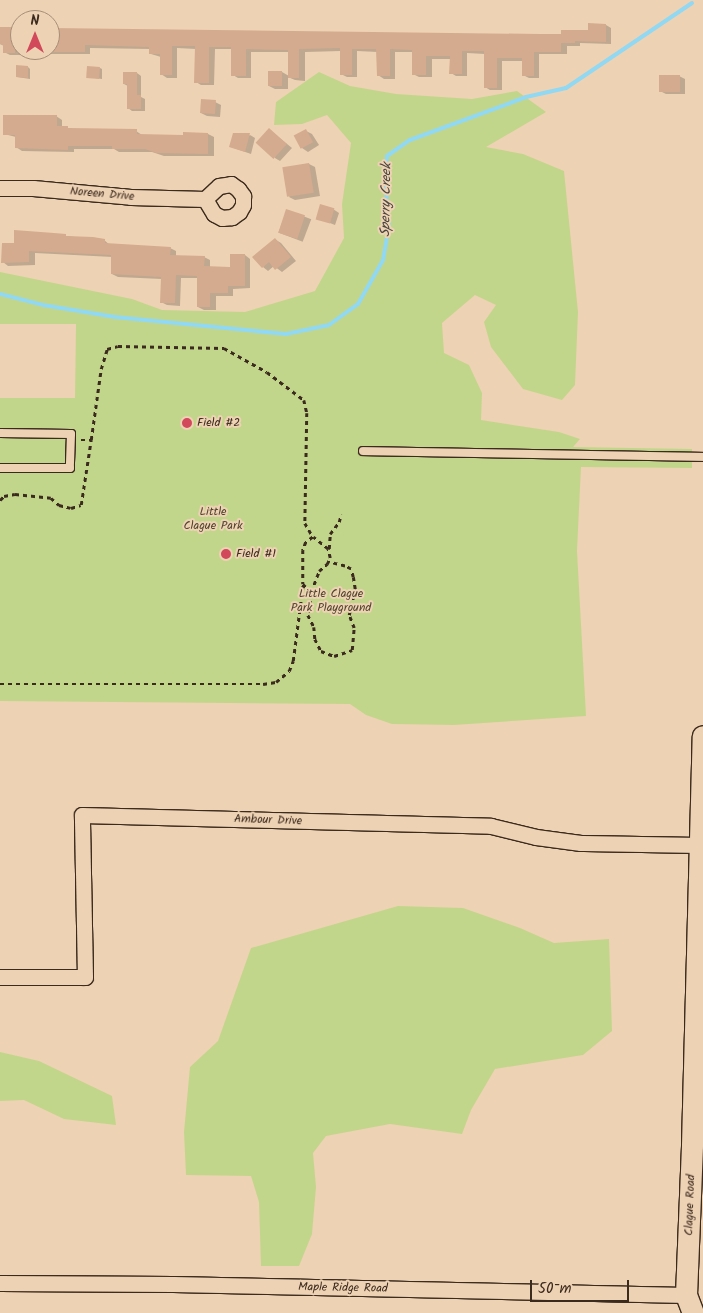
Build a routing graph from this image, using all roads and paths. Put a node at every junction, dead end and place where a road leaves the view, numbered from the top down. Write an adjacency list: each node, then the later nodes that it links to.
1 (0, 188): 2 (street, Noreen Drive)
2 (205, 199)
3 (0, 432): 8 (lane)
4 (79, 440): 5 (path)
5 (91, 440): 9 (path); 11 (path)
6 (363, 451): 7 (lane)
7 (703, 457)
8 (0, 468)
9 (0, 500)
10 (341, 514): 12 (path)
11 (313, 537): 12 (path); 14 (path)
12 (329, 553): 13 (path)
13 (328, 562): 15 (path); 15 (path)
14 (303, 584): 15 (path); 16 (path)
15 (313, 590)
16 (0, 684)
17 (703, 736): 18 (main road, Clague Road)
18 (703, 744): 19 (main road, Clague Road)
19 (699, 846): 20 (main road, Clague Road); 21 (street, Ambour Drive)
20 (701, 878): 22 (main road, Clague Road)
21 (0, 977)
22 (698, 1146): 24 (main road, Clague Road)
23 (0, 1283): 24 (street, Maple Ridge Road)
24 (689, 1304)

